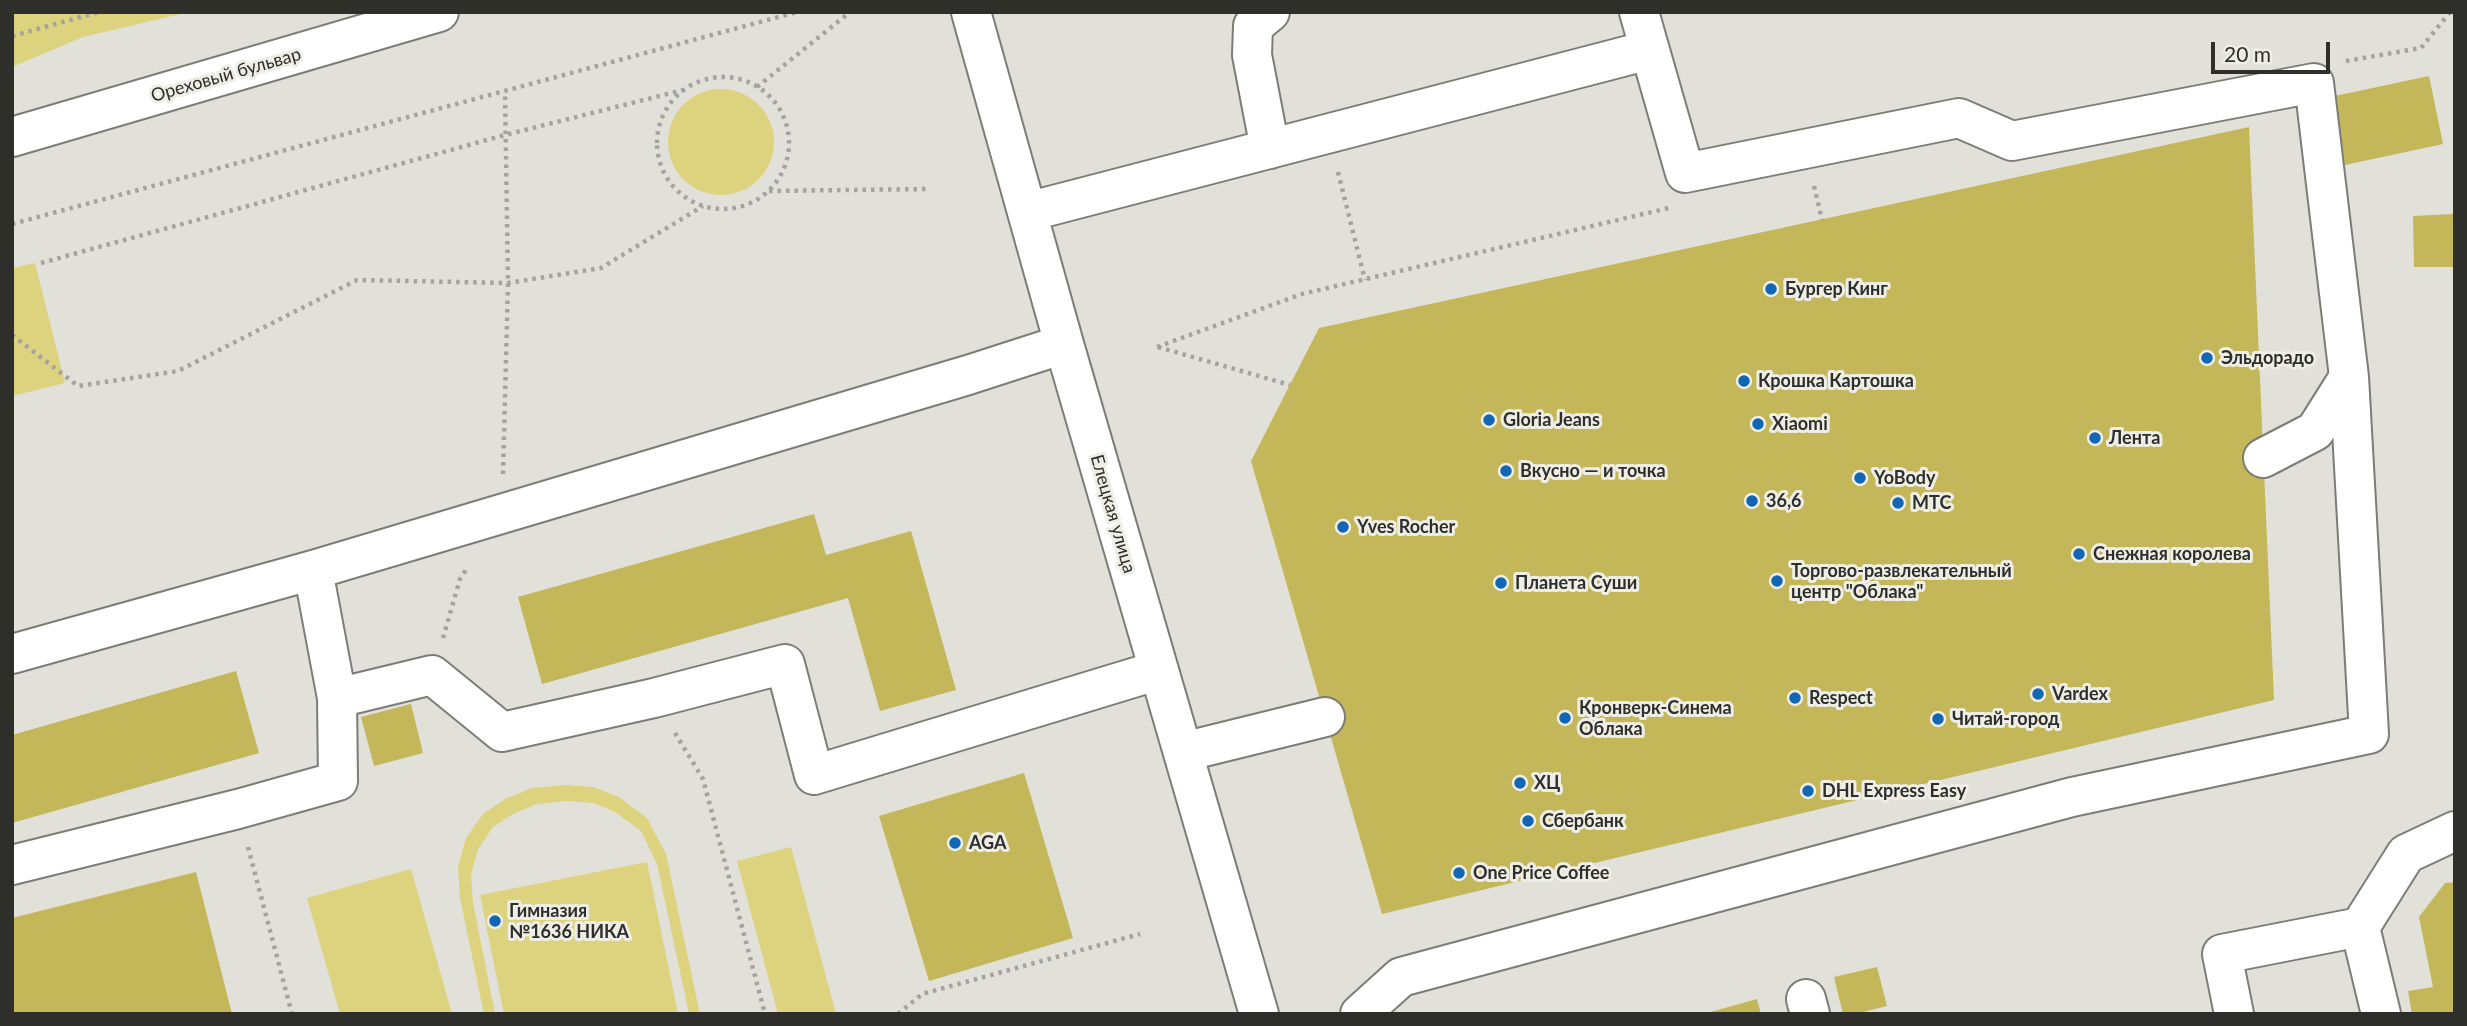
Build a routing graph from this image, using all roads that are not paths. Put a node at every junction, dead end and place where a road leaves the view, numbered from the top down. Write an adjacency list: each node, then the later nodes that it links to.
1 (439, 12): 6 (street, Ореховый бульвар)
2 (971, 12): 8 (street, Елецкая улица)
3 (1270, 12): 7 (street)
4 (1639, 12): 5 (street)
5 (1649, 50): 7 (street); 10 (street)
6 (12, 137)
7 (1270, 149): 8 (street)
8 (1027, 212): 9 (street, Елецкая улица)
9 (1064, 344): 12 (street); 14 (street, Елецкая улица)
10 (2349, 377): 11 (street); 22 (street)
11 (2263, 457)
12 (313, 570): 13 (street); 15 (street)
13 (12, 654)
14 (1159, 670): 15 (street); 17 (street, Елецкая улица)
15 (337, 698): 19 (street)
16 (1325, 717): 17 (street)
17 (1183, 752): 21 (street, Елецкая улица)
18 (2455, 831): 20 (street)
19 (12, 865)
20 (2360, 927): 23 (street); 24 (street)
21 (1259, 1014)
22 (1360, 1014)
23 (2234, 1014)
24 (2382, 1014)

